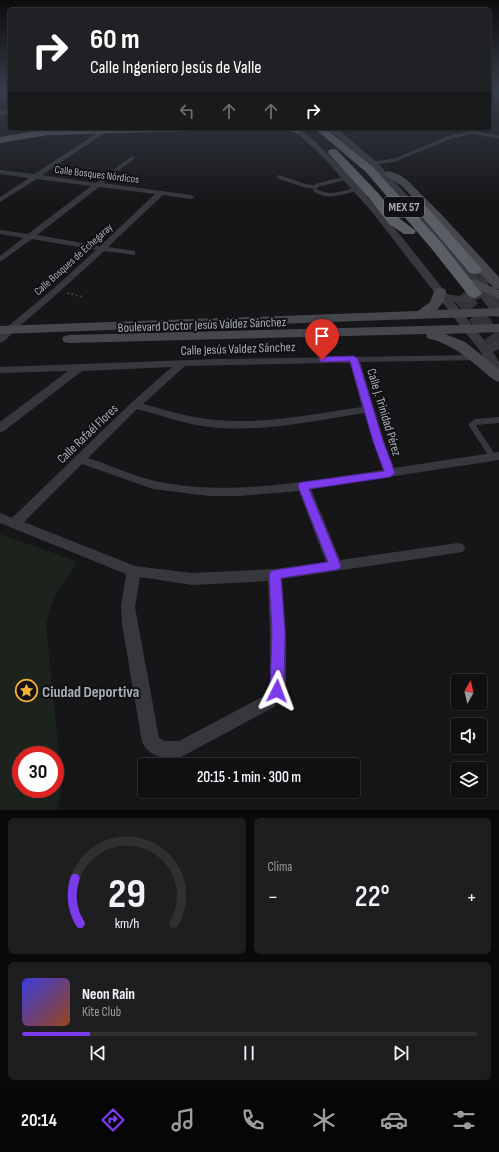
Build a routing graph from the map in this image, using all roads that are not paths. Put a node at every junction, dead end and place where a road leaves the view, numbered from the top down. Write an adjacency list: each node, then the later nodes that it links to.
1 (28, 130): 9 (main road)
2 (87, 130): 11 (main road)
3 (105, 130): 16 (street)
4 (314, 130): 18 (street)
5 (315, 130): 32 (highway, MEX 57)
6 (316, 130): 13 (highway, MEX 57)
7 (476, 130): 8 (lane)
8 (472, 132): 10 (lane); 13 (lane)
9 (0, 136)
10 (499, 137)
11 (0, 140)
12 (132, 158): 19 (street)
13 (373, 166): 15 (highway); 25 (highway); 32 (highway, MEX 57)
14 (0, 172): 16 (street, Calle Bosques Nórdicos)
15 (389, 174): 31 (main road); 32 (highway)
16 (34, 177): 19 (street, Calle Bosques Nórdicos); 24 (street)
17 (279, 177): 20 (lane)
18 (346, 178): 20 (lane); 21 (street)
19 (98, 185): 22 (street, Calle Bosques Nórdicos); 27 (street)
20 (315, 187): 21 (lane)
21 (356, 189): 33 (street)
22 (161, 193): 23 (street, Calle Bosques Nórdicos); 28 (street, Calle Bosques de Echegaray)
23 (191, 197)
24 (0, 200)
25 (407, 202): 32 (street)
26 (0, 232): 27 (street)
27 (30, 236): 28 (street); 30 (street)
28 (102, 248): 29 (street); 41 (street, Calle Bosques de Echegaray)
29 (132, 253)
30 (0, 260)
31 (499, 285)
32 (473, 286): 33 (street); 34 (main road); 35 (street)
33 (442, 294): 36 (street); 37 (main road)
34 (499, 295)
35 (499, 312): 36 (main road, Boulevard Doctor Jesús Valdez Sánchez)
36 (457, 314): 37 (main road, Boulevard Doctor Jesús Valdez Sánchez); 39 (street)
37 (418, 316): 41 (main road, Boulevard Doctor Jesús Valdez Sánchez)
38 (499, 328): 39 (main road, Boulevard Doctor Jesús Valdez Sánchez)
39 (468, 329): 40 (main road, Boulevard Doctor Jesús Valdez Sánchez); 43 (street)
40 (369, 331): 41 (main road, Boulevard Doctor Jesús Valdez Sánchez); 43 (main road)
41 (2, 335)
42 (499, 345): 43 (street)
43 (481, 354): 44 (street, Calle Jesús Valdez Sánchez); 48 (street); 49 (main road)
44 (354, 359): 45 (street, Calle Jesús Valdez Sánchez); 51 (street, Calle J. Trinidad Pérez)
45 (182, 363): 46 (street, Calle Jesús Valdez Sánchez); 50 (street, Calle Rafaél Flores)
46 (78, 369): 47 (street, Calle Jesús Valdez Sánchez); 53 (street)
47 (0, 370)
48 (499, 373)
49 (499, 377)
50 (135, 405): 51 (street); 55 (street, Calle Rafaél Flores)
51 (369, 409): 56 (street, Calle J. Trinidad Pérez)
52 (499, 420): 54 (lane)
53 (0, 428)
54 (496, 456): 56 (street)
55 (79, 459): 57 (street); 59 (street, Calle Rafaél Flores)
56 (390, 473): 57 (street)
57 (303, 486): 61 (street)
58 (0, 518): 59 (street)
59 (14, 524): 62 (street)
60 (458, 548): 61 (street)
61 (335, 566): 63 (street)
62 (134, 571): 63 (street); 63 (street)
63 (275, 575)

